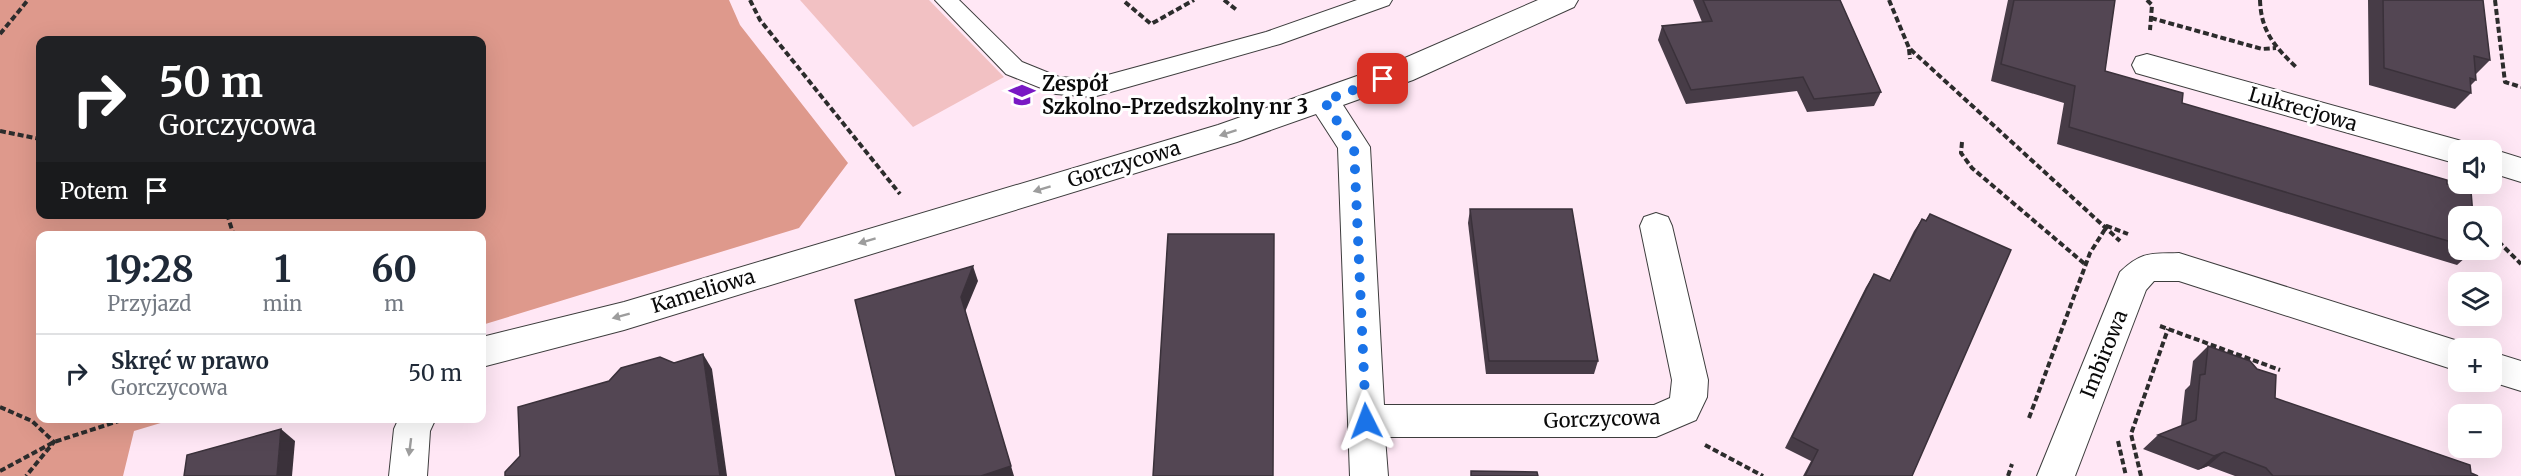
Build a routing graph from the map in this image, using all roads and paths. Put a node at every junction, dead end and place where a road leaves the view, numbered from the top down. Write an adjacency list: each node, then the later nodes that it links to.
1 (28, 0): 13 (path)
2 (750, 0): 26 (path)
3 (946, 0): 6 (lane)
4 (1194, 0): 10 (path)
5 (1224, 0): 11 (path)
6 (1381, 0)
7 (1564, 0): 19 (street, Gorczycowa)
8 (1889, 0): 14 (path)
9 (2495, 0): 18 (path)
10 (1125, 2)
11 (1239, 12)
12 (2151, 18): 15 (path)
13 (0, 34)
14 (1909, 48): 16 (path); 28 (path)
15 (2276, 48)
16 (1910, 59)
17 (2147, 65): 23 (street, Lukrecjowa)
18 (2521, 87)
19 (1324, 101): 26 (street, Gorczycowa, one-way to 26); 42 (street)
20 (0, 131): 21 (path)
21 (36, 138)
22 (1962, 142): 31 (path)
23 (2448, 149)
24 (2502, 164): 25 (street)
25 (2521, 170)
26 (923, 224): 35 (street, Kameliowa, one-way to 35)
27 (1656, 226): 41 (street, Gorczycowa)
28 (2107, 226): 31 (path); 32 (path)
29 (2502, 245): 30 (path)
30 (2521, 264)
31 (2086, 265): 43 (path)
32 (2162, 267): 36 (street); 54 (street, Imbirowa)
33 (2161, 327): 34 (path)
34 (2168, 329): 37 (path); 55 (path)
35 (486, 351)
36 (2448, 353)
37 (2280, 370)
38 (2502, 370): 39 (street)
39 (2521, 376)
40 (0, 407): 46 (path)
41 (1670, 417): 42 (street, Gorczycowa); 52 (path)
42 (1366, 421): 51 (street)
43 (2028, 422)
44 (113, 423): 46 (path)
45 (415, 423): 50 (street, one-way to 50)
46 (54, 442): 48 (path); 49 (path)
47 (2016, 454): 53 (path)
48 (0, 471)
49 (26, 476)
50 (408, 476)
51 (1369, 476)
52 (1763, 476)
53 (2008, 476)
54 (2056, 476)
55 (2141, 476)

